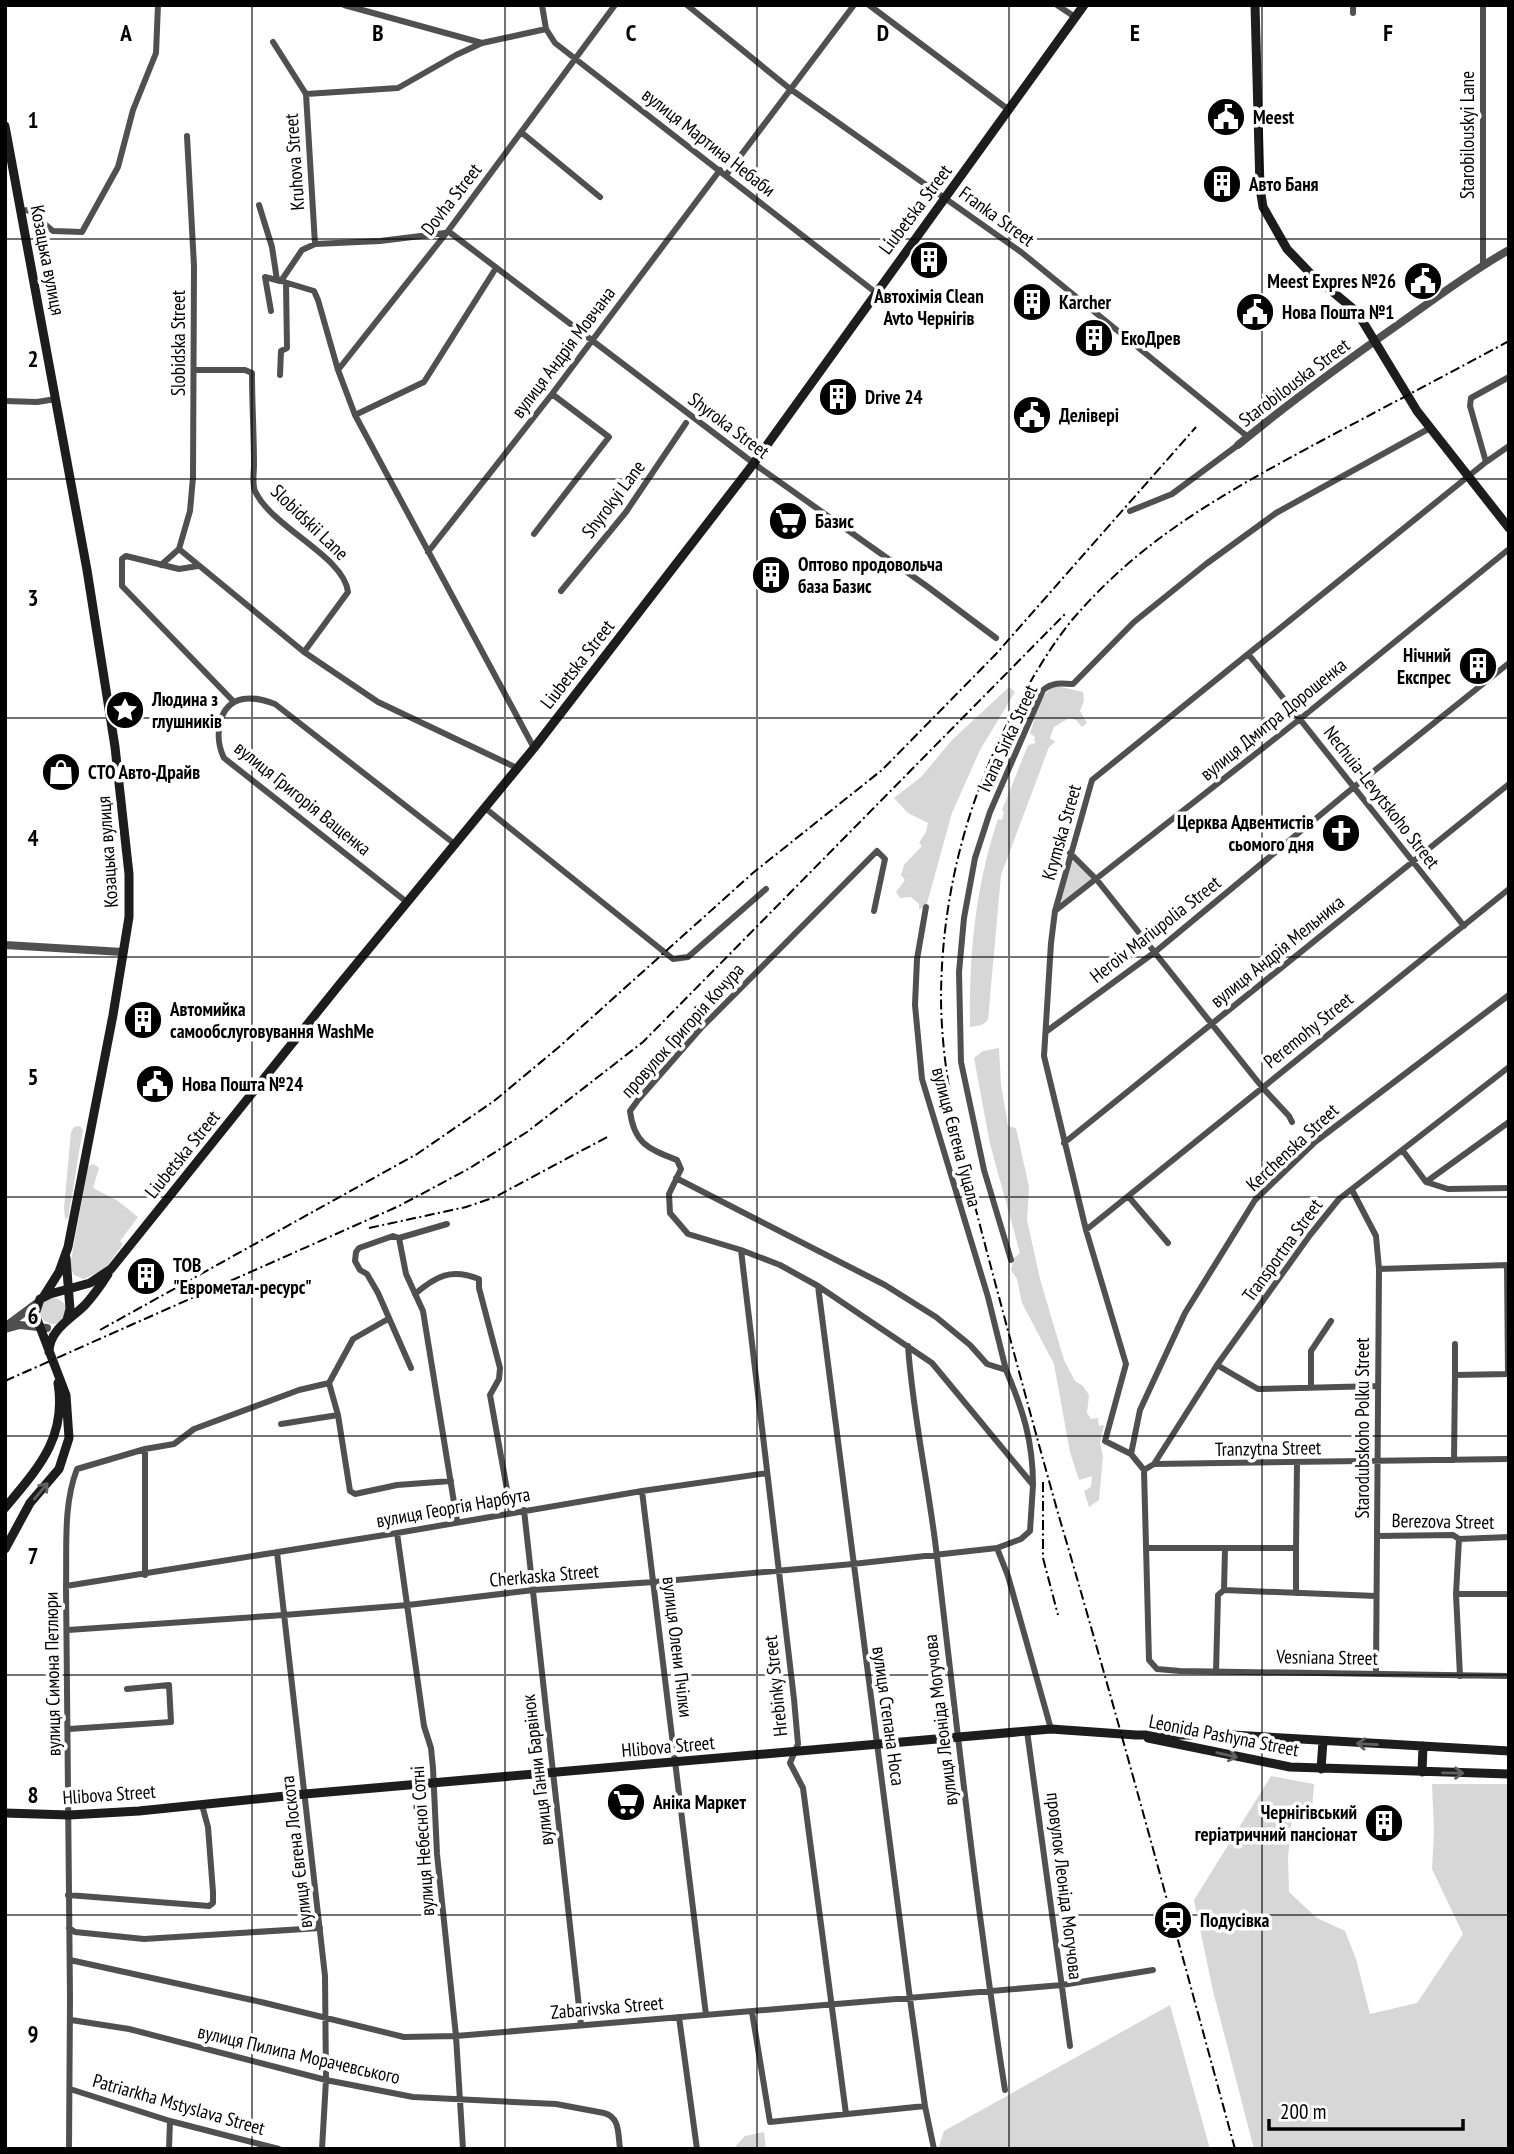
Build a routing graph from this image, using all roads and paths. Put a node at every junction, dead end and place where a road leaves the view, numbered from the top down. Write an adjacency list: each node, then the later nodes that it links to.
1 (158, 5): 27 (street)
2 (344, 5): 15 (street, Kruhova Street)
3 (542, 5): 13 (street)
4 (615, 5): 16 (street, Dovha Street)
5 (687, 5): 17 (street, Franka Street)
6 (854, 5): 17 (street, вулиця Андрія Мовчана)
7 (869, 5): 19 (street)
8 (1057, 5): 12 (street)
9 (1084, 5): 12 (main road, Liubetska Street)
10 (1255, 5): 37 (main road)
11 (1483, 5): 31 (street, Starobilouskyi Lane)
12 (1075, 17): 19 (main road, Liubetska Street)
13 (546, 29): 15 (street, Kruhova Street); 16 (street, вулиця Мартина Небаби)
14 (274, 42): 18 (street)
15 (482, 43): 18 (street, Kruhova Street)
16 (575, 58): 21 (street, Dovha Street); 23 (street, вулиця Мартина Небаби)
17 (789, 88): 23 (street, вулиця Андрія Мовчана); 25 (street, Franka Street)
18 (306, 94): 29 (street, Kruhova Street)
19 (1009, 110): 25 (main road, Liubetska Street)
20 (5, 126): 27 (main road, Козацька вулиця)
21 (521, 132): 24 (street); 28 (street, Dovha Street)
22 (187, 136): 38 (street, Slobidska Street)
23 (723, 172): 34 (street, вулиця Мартина Небаби); 36 (street, вулиця Андрія Мовчана)
24 (600, 197)
25 (946, 197): 34 (main road, Liubetska Street); 48 (street, Franka Street)
26 (259, 205): 33 (street)
27 (21, 211): 43 (main road, Козацька вулиця)
28 (446, 232): 29 (street); 32 (street, Shyroka Street); 39 (street, Dovha Street)
29 (315, 244): 33 (street)
30 (1509, 250): 31 (street, Starobilouska Street)
31 (1483, 264): 37 (street, Starobilouska Street)
32 (496, 268): 36 (street, Shyroka Street); 45 (street)
33 (281, 281): 35 (street); 39 (street); 40 (street)
34 (875, 292): 52 (main road, Liubetska Street)
35 (271, 311)
36 (592, 340): 42 (street, вулиця Андрія Мовчана); 52 (street, Shyroka Street)
37 (1376, 340): 47 (main road); 48 (street, Starobilouska Street)
38 (194, 370): 57 (street, Slobidska Street); 64 (street, Slobidskii Lane)
39 (338, 370): 45 (street)
40 (280, 375)
41 (1509, 377): 51 (street)
42 (552, 394): 56 (street); 59 (street, вулиця Андрія Мовчана)
43 (56, 400): 44 (street); 86 (main road, Козацька вулиця)
44 (5, 401)
45 (355, 415): 59 (street)
46 (686, 423): 62 (street, Shyrokyi Lane)
47 (1430, 428): 53 (main road); 108 (street, Ivana Sirka Street)
48 (1248, 437): 49 (street, Starobilouska Street)
49 (1238, 445): 54 (street, Starobilouska Street)
50 (1509, 446): 51 (street, Krymska Street)
51 (1486, 462): 53 (street, Krymska Street)
52 (754, 463): 63 (street, Shyroka Street); 69 (main road, Liubetska Street)
53 (1468, 477): 55 (main road); 65 (street, Krymska Street)
54 (1130, 511)
55 (1509, 528)
56 (534, 534)
57 (179, 549): 60 (street); 61 (street)
58 (1509, 549): 68 (street, вулиця Дмитра Дорошенка)
59 (428, 552): 69 (street)
60 (161, 565): 61 (street); 67 (street)
61 (198, 566): 64 (street)
62 (561, 591)
63 (996, 638)
64 (304, 652): 70 (street)
65 (1249, 655): 68 (street, Nechuia-Levytskoho Street); 75 (street, Krymska Street)
66 (1509, 663): 72 (street, Heroiv Mariupolia Street)
67 (233, 702): 74 (street); 80 (street, вулиця Григорія Ващенка)
68 (1300, 719): 72 (street, Nechuia-Levytskoho Street); 77 (street, вулиця Дмитра Дорошенка)
69 (534, 748): 70 (main road, Liubetska Street)
70 (517, 768): 73 (main road, Liubetska Street)
71 (1509, 784): 76 (street, вулиця Андрія Мельника)
72 (1354, 787): 76 (street, Nechuia-Levytskoho Street); 87 (street, Heroiv Mariupolia Street)
73 (485, 808): 74 (main road, Liubetska Street); 78 (street)
74 (456, 845): 80 (main road, Liubetska Street)
75 (1070, 853): 77 (street); 83 (street, Krymska Street)
76 (1413, 862): 84 (street, Nechuia-Levytskoho Street); 89 (street, вулиця Андрія Мельника)
77 (1097, 880): 83 (street, вулиця Дмитра Дорошенка); 87 (street)
78 (766, 889)
79 (1509, 889): 84 (street, Peremohy Street)
80 (408, 903): 111 (main road, Liubetska Street)
81 (926, 907): 132 (street, вулиця Євгена Гуцала)
82 (874, 911): 97 (street, провулок Григорія Кочура)
83 (1055, 911): 90 (street, Krymska Street)
84 (1464, 926): 92 (street, Peremohy Street)
85 (5, 945): 86 (street)
86 (123, 952): 107 (main road, Козацька вулиця)
87 (1155, 952): 89 (street); 90 (street, Heroiv Mariupolia Street)
88 (1509, 995): 141 (street, Kerchenska Street)
89 (1211, 1024): 92 (street); 95 (street, вулиця Андрія Мельника)
90 (1047, 1031): 95 (street, Krymska Street)
91 (1509, 1067): 96 (street, Transportna Street)
92 (1262, 1087): 93 (street); 101 (street, Peremohy Street)
93 (1292, 1122)
94 (1509, 1122): 98 (street)
95 (1064, 1143): 103 (street, Krymska Street)
96 (1403, 1151): 98 (street); 100 (street, Transportna Street)
97 (676, 1178): 106 (street); 132 (street)
98 (1426, 1182): 99 (street)
99 (1509, 1188)
100 (1352, 1190): 112 (street, Starodubskoho Polku Street); 129 (street, Transportna Street)
101 (1128, 1196): 103 (street, Peremohy Street); 105 (street)
102 (447, 1224): 104 (street)
103 (1086, 1230): 141 (street, Krymska Street)
104 (399, 1238): 116 (street); 119 (street)
105 (1168, 1243)
106 (741, 1250): 114 (street); 148 (street, Hrebinky Street)
107 (66, 1253): 110 (main road); 117 (main road, Козацька вулиця)
108 (1011, 1260)
109 (1508, 1265): 112 (street); 133 (street)
110 (66, 1267): 113 (main road); 115 (main road)
111 (111, 1269): 113 (main road, Liubetska Street); 123 (main road)
112 (1379, 1269): 136 (street, Starodubskoho Polku Street)
113 (90, 1283): 115 (main road, Liubetska Street)
114 (818, 1286): 127 (street); 167 (street, вулиця Степана Носа)
115 (69, 1289): 117 (main road, Liubetska Street); 118 (main road)
116 (415, 1294): 149 (street); 154 (street)
117 (44, 1297): 118 (main road); 121 (main road); 124 (street)
118 (70, 1309): 123 (main road)
119 (388, 1319): 131 (street); 135 (street)
120 (1331, 1321): 137 (street)
121 (41, 1324): 122 (street); 123 (main road); 125 (main road)
122 (26, 1325): 124 (street); 125 (street)
123 (63, 1325): 128 (main road)
124 (5, 1328)
125 (44, 1342): 128 (main road)
126 (1455, 1344): 134 (street)
127 (908, 1346): 150 (street); 166 (street, вулиця Леоніда Могучова)
128 (49, 1352): 130 (main road)
129 (1217, 1365): 137 (street); 146 (street, Transportna Street)
130 (56, 1367): 152 (main road); 162 (main road, one-way to 130)
131 (411, 1368)
132 (1006, 1370): 150 (street)
133 (1508, 1374): 134 (street)
134 (1455, 1376): 143 (street)
135 (329, 1383): 138 (street); 140 (street, вулиця Симона Петлюри)
136 (1378, 1386): 137 (street); 144 (street, Starodubskoho Polku Street)
137 (1311, 1387)
138 (338, 1415): 139 (street); 149 (street)
139 (281, 1424)
140 (145, 1449): 169 (street); 171 (street, вулиця Симона Петлюри)
141 (1131, 1454): 147 (street)
142 (1509, 1459): 143 (street, Tranzytna Street)
143 (1454, 1460): 144 (street, Tranzytna Street)
144 (1378, 1462): 145 (street, Tranzytna Street); 157 (street, Starodubskoho Polku Street)
145 (1297, 1463): 146 (street, Tranzytna Street); 165 (street)
146 (1154, 1464): 147 (street)
147 (1144, 1470): 161 (street)
148 (767, 1473): 151 (street, вулиця Георгія Нарбута); 168 (street, Hrebinky Street)
149 (451, 1481): 155 (street)
150 (1033, 1485): 160 (street, Cherkaska Street)
151 (642, 1491): 153 (street, вулиця Георгія Нарбута); 170 (street, вулиця Олени Пчілки)
152 (5, 1508)
153 (524, 1510): 154 (street, вулиця Георгія Нарбута); 172 (street, вулиця Ганни Барвінок)
154 (512, 1512): 155 (street, вулиця Георгія Нарбута)
155 (457, 1521): 156 (street, вулиця Георгія Нарбута)
156 (397, 1533): 164 (street, вулиця Георгія Нарбута); 178 (street, вулиця Небесної Сотні)
157 (1377, 1536): 159 (street, Berezova Street); 177 (street, Starodubskoho Polku Street)
158 (1509, 1538): 159 (street, Berezova Street)
159 (1459, 1539): 175 (street)
160 (997, 1548): 166 (street, Cherkaska Street); 187 (street)
161 (1147, 1548): 163 (street); 181 (street, Vesniana Street)
162 (5, 1549)
163 (1225, 1549): 165 (street); 173 (street)
164 (277, 1552): 169 (street, вулиця Георгія Нарбута); 179 (street, вулиця Євгена Лоскота)
165 (1296, 1552): 174 (street)
166 (937, 1554): 167 (street, Cherkaska Street); 190 (street, вулиця Леоніда Могучова)
167 (853, 1564): 168 (street, Cherkaska Street); 192 (street, вулиця Степана Носа)
168 (778, 1571): 170 (street, Cherkaska Street); 195 (street, Hrebinky Street)
169 (145, 1575): 171 (street, вулиця Георгія Нарбута)
170 (654, 1583): 172 (street, Cherkaska Street); 196 (street, вулиця Олени Пчілки)
171 (66, 1586): 180 (street, вулиця Симона Петлюри)
172 (534, 1590): 178 (street, Cherkaska Street); 199 (street, вулиця Ганни Барвінок)
173 (1224, 1590): 174 (street); 181 (street)
174 (1296, 1593): 177 (street)
175 (1456, 1594): 176 (street); 183 (street)
176 (1509, 1594)
177 (1376, 1596): 182 (street, Starodubskoho Polku Street)
178 (408, 1605): 179 (street, Cherkaska Street); 201 (street, вулиця Небесної Сотні)
179 (284, 1615): 180 (street, Cherkaska Street); 202 (street, вулиця Євгена Лоскота)
180 (68, 1630): 186 (street, вулиця Симона Петлюри)
181 (1216, 1672): 182 (street, Vesniana Street)
182 (1376, 1673): 183 (street, Vesniana Street)
183 (1460, 1676): 184 (street, Vesniana Street)
184 (1509, 1676)
185 (127, 1689): 186 (street)
186 (69, 1729): 204 (street, вулиця Симона Петлюри)
187 (1051, 1729): 188 (main road, Hlibova Street); 189 (main road, Hlibova Street)
188 (1027, 1731): 190 (main road, Hlibova Street); 211 (street, провулок Леоніда Могучова)
189 (1136, 1735): 191 (main road, Leonida Pashyna Street); 197 (main road, Leonida Pashyna Street, one-way to 197)
190 (957, 1738): 192 (main road, Hlibova Street); 212 (street, вулиця Леоніда Могучова)
191 (1323, 1741): 193 (main road, Leonida Pashyna Street, one-way to 191); 197 (main road)
192 (877, 1745): 195 (main road, Hlibova Street); 213 (street, вулиця Степана Носа)
193 (1423, 1746): 194 (main road, Leonida Pashyna Street); 198 (main road)
194 (1509, 1751)
195 (794, 1752): 196 (main road, Hlibova Street); 214 (street, Hrebinky Street)
196 (677, 1762): 199 (main road, Hlibova Street); 216 (street, вулиця Олени Пчілки)
197 (1321, 1769): 198 (main road, Leonida Pashyna Street)
198 (1422, 1772): 200 (main road, Leonida Pashyna Street, one-way to 200)
199 (554, 1773): 201 (main road, Hlibova Street); 220 (street, вулиця Ганни Барвінок)
200 (1509, 1774)
201 (434, 1782): 202 (main road, Hlibova Street); 221 (street, вулиця Небесної Сотні)
202 (305, 1794): 203 (main road, Hlibova Street); 208 (street, вулиця Євгена Лоскота)
203 (202, 1805): 204 (main road, Hlibova Street); 206 (street)
204 (69, 1815): 205 (main road, Hlibova Street); 206 (street, вулиця Симона Петлюри)
205 (5, 1816)
206 (68, 1895): 207 (street, вулиця Симона Петлюри)
207 (69, 1928): 208 (street); 209 (street, вулиця Симона Петлюри)
208 (320, 1928): 217 (street, вулиця Євгена Лоскота)
209 (70, 1960): 217 (street, Zabarivska Street); 219 (street, вулиця Симона Петлюри)
210 (1153, 1970): 211 (street, Zabarivska Street)
211 (1062, 1985): 212 (street, Zabarivska Street); 222 (street, провулок Леоніда Могучова)
212 (989, 1991): 213 (street, Zabarivska Street); 225 (street, вулиця Леоніда Могучова)
213 (910, 1999): 214 (street, Zabarivska Street); 227 (street, вулиця Степана Носа)
214 (831, 2005): 215 (street, Zabarivska Street); 228 (street, Hrebinky Street)
215 (752, 2012): 216 (street, Zabarivska Street); 228 (street)
216 (706, 2015): 218 (street, Zabarivska Street)
217 (326, 2017): 221 (street, Zabarivska Street); 223 (street, вулиця Євгена Лоскота)
218 (679, 2017): 220 (street, Zabarivska Street); 236 (street)
219 (71, 2020): 223 (street, вулиця Пилипа Морачевського); 224 (street, вулиця Симона Петлюри)
220 (581, 2025): 221 (street, Zabarivska Street)
221 (456, 2036): 226 (street, вулиця Небесної Сотні)
222 (1070, 2046)
223 (326, 2080): 226 (street, вулиця Пилипа Морачевського); 233 (street, вулиця Євгена Лоскота)
224 (70, 2089): 229 (street, Patriarkha Mstyslava Street); 230 (street, вулиця Симона Петлюри)
225 (1004, 2090)
226 (461, 2099): 234 (street, вулиця Небесної Сотні); 235 (street, вулиця Пилипа Морачевського)
227 (925, 2106): 228 (street); 237 (street, вулиця Степана Носа)
228 (846, 2114)
229 (170, 2120): 231 (street); 232 (street, Patriarkha Mstyslava Street)
230 (69, 2149)
231 (169, 2149)
232 (279, 2149)
233 (322, 2149)
234 (463, 2149)
235 (620, 2149)
236 (697, 2149)
237 (934, 2149)

